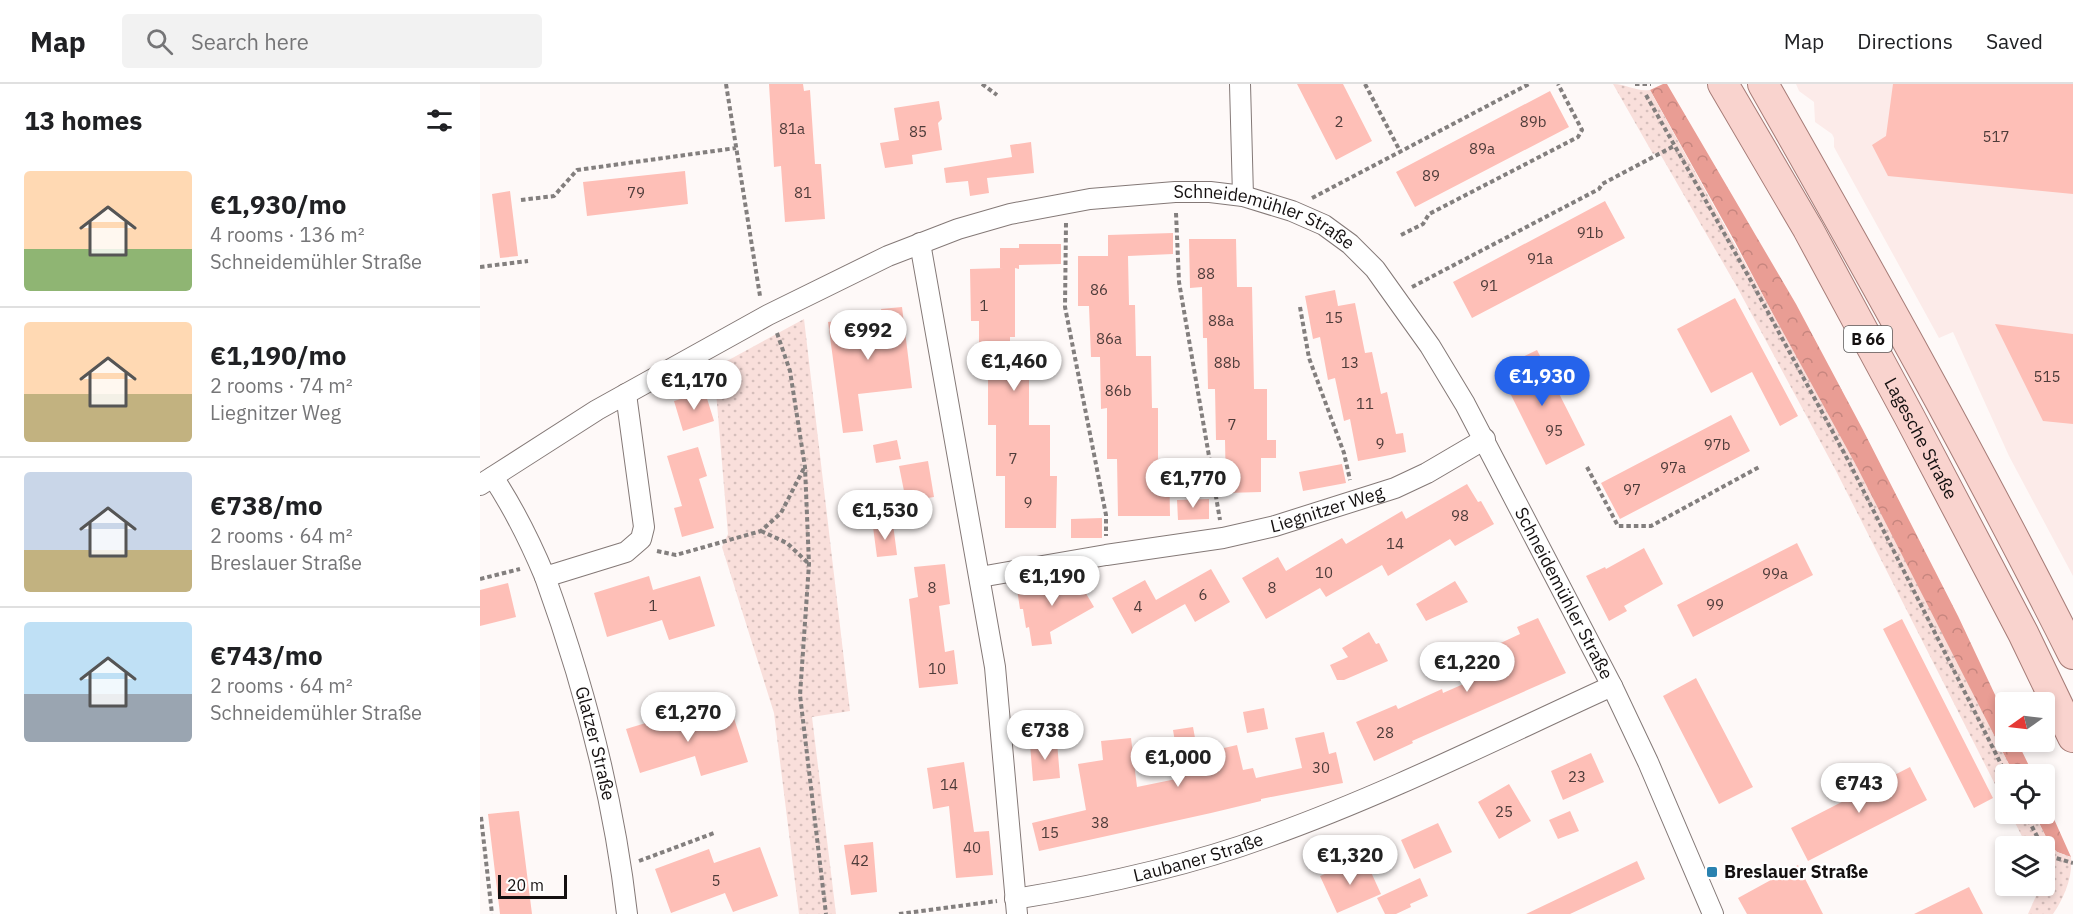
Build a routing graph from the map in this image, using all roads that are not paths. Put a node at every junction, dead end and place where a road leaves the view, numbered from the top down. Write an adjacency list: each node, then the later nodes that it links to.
1 (1240, 84): 4 (street)
2 (1723, 84): 13 (main road, Lagesche Straße / B 66)
3 (1763, 84): 11 (main road, Lagesche Straße / B 66)
4 (1242, 196): 5 (street, Schneidemühler Straße); 7 (street, Schneidemühler Straße)
5 (920, 243): 6 (street, Schneidemühler Straße); 10 (street)
6 (626, 394): 8 (street, Schneidemühler Straße); 9 (street)
7 (1485, 439): 10 (street, Liegnitzer Weg); 12 (street, Schneidemühler Straße)
8 (486, 481): 9 (street, Glatzer Straße)
9 (542, 571): 15 (street, Glatzer Straße)
10 (980, 577): 14 (street)
11 (2073, 654)
12 (1612, 686): 14 (street, Laubaner Straße); 16 (street, Schneidemühler Straße)
13 (2073, 737)
14 (1016, 906)
15 (627, 914)
16 (1713, 914)

